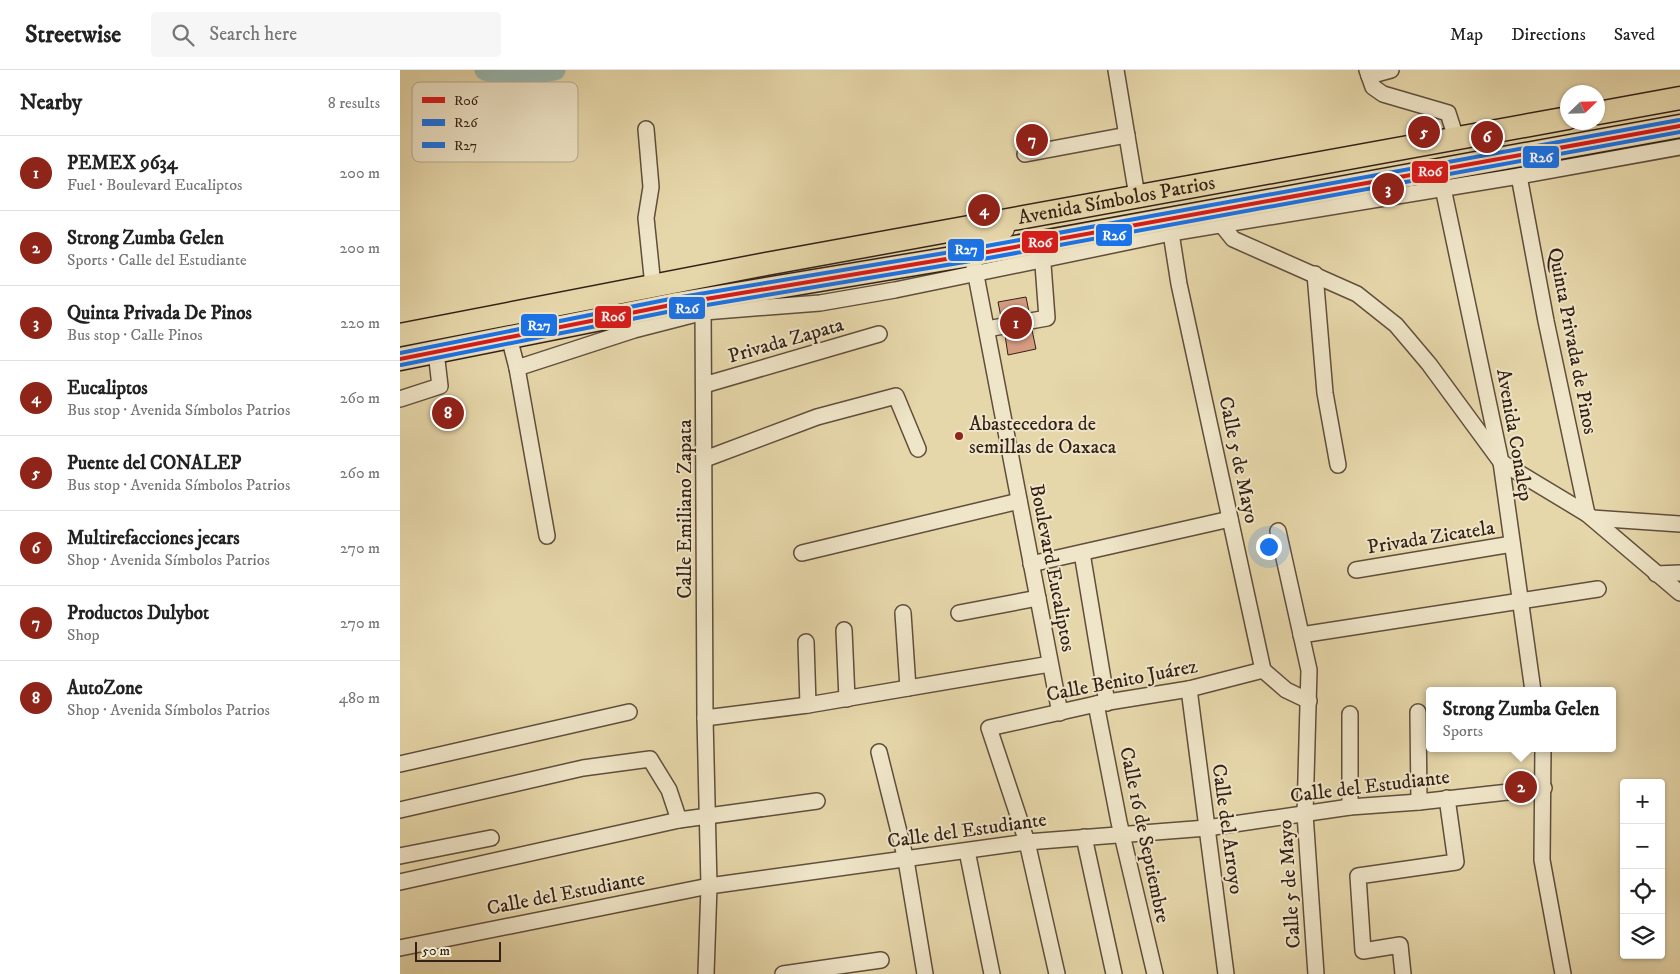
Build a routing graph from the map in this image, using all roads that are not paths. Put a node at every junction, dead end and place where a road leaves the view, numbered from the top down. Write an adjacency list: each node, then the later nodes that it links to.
1 (1116, 70): 9 (street)
2 (1392, 70): 3 (street)
3 (1368, 73): 10 (street)
4 (1680, 98): 5 (highway)
5 (1605, 111)
6 (1560, 119): 10 (highway, Avenida Símbolos Patrios)
7 (1680, 126): 15 (highway, Avenida Símbolos Patrios)
8 (646, 129): 23 (street)
9 (1127, 135): 12 (street); 16 (street)
10 (1456, 138): 16 (highway, Avenida Símbolos Patrios)
11 (1680, 147): 13 (street)
12 (1025, 154)
13 (1519, 176): 14 (street); 39 (street, Quinta Privada de Pinos)
14 (1443, 188): 15 (street); 36 (street, Avenida Conalep)
15 (1374, 190): 18 (street); 20 (highway, Avenida Símbolos Patrios)
16 (1137, 196): 17 (highway, Avenida Símbolos Patrios)
17 (1049, 212): 21 (main road); 23 (highway, Avenida Símbolos Patrios)
18 (1222, 224): 19 (street); 22 (street)
19 (1171, 233): 20 (street); 40 (street, Calle 5 de Mayo)
20 (1042, 251): 21 (highway, Avenida Símbolos Patrios); 25 (street)
21 (974, 264): 24 (highway, Avenida Símbolos Patrios); 25 (street, Boulevard Eucaliptos)
22 (1315, 274): 36 (street); 37 (street)
23 (653, 286): 27 (highway, Avenida Símbolos Patrios)
24 (704, 306): 28 (highway, Avenida Símbolos Patrios); 31 (street); 32 (street, Calle Emiliano Zapata)
25 (987, 329): 38 (street, Boulevard Eucaliptos)
26 (879, 334): 32 (street, Privada Zapata)
27 (400, 335)
28 (509, 337): 29 (highway, Avenida Símbolos Patrios); 31 (street)
29 (436, 352): 30 (highway, Avenida Símbolos Patrios); 33 (street)
30 (400, 359)
31 (518, 368): 43 (street)
32 (704, 385): 35 (street, Calle Emiliano Zapata)
33 (400, 399)
34 (918, 449): 35 (street)
35 (704, 459): 73 (street, Calle Emiliano Zapata)
36 (1501, 462): 39 (street); 44 (street, Avenida Conalep)
37 (1338, 465)
38 (1019, 501): 45 (street); 47 (street, Boulevard Eucaliptos)
39 (1590, 516): 41 (street); 50 (street)
40 (1230, 519): 46 (street); 61 (street, Calle 5 de Mayo)
41 (1680, 524)
42 (1278, 531): 58 (street, Calle 5 de Mayo)
43 (547, 536)
44 (1512, 544): 48 (street, Privada Zicatela); 54 (street, Avenida Conalep)
45 (802, 553)
46 (1082, 553): 47 (street); 67 (street, Calle 16 de Septiembre)
47 (1031, 564): 53 (street, Boulevard Eucaliptos)
48 (1356, 570)
49 (1680, 573): 50 (street)
50 (1656, 574): 52 (street)
51 (1598, 589): 54 (street)
52 (1680, 593)
53 (1038, 598): 56 (street); 60 (street, Boulevard Eucaliptos)
54 (1520, 601): 58 (street); 62 (street, Avenida Conalep)
55 (903, 613): 63 (street)
56 (959, 613)
57 (844, 630): 65 (street)
58 (1301, 635): 66 (street, Calle 5 de Mayo)
59 (806, 642): 68 (street)
60 (1050, 664): 63 (street); 70 (street, Boulevard Eucaliptos)
61 (1263, 670): 64 (street, Calle Benito Juárez); 66 (street)
62 (1532, 687)
63 (908, 688): 65 (street)
64 (1189, 689): 67 (street, Calle Benito Juárez); 86 (street, Calle del Arroyo)
65 (847, 699): 68 (street)
66 (1309, 702): 83 (street, Calle 5 de Mayo)
67 (1101, 704): 70 (street, Calle Benito Juárez); 87 (street, Calle 16 de Septiembre)
68 (808, 705): 73 (street)
69 (629, 712): 76 (street)
70 (1060, 712): 90 (street, Calle Benito Juárez)
71 (1418, 712): 80 (street)
72 (1350, 714): 81 (street)
73 (705, 718): 84 (street, Calle Emiliano Zapata)
74 (879, 752): 93 (street)
75 (1543, 752): 77 (street)
76 (400, 764)
77 (1544, 788): 78 (street, Calle del Estudiante); 108 (street)
78 (1448, 798): 80 (street, Calle del Estudiante); 107 (street)
79 (817, 801): 84 (street)
80 (1419, 802): 81 (street, Calle del Estudiante)
81 (1350, 807): 83 (street, Calle del Estudiante)
82 (400, 810): 85 (street)
83 (1305, 814): 86 (street, Calle del Estudiante); 106 (street, Calle 5 de Mayo)
84 (707, 816): 85 (street); 95 (street, Calle Emiliano Zapata)
85 (679, 820): 94 (street)
86 (1207, 828): 87 (street, Calle del Estudiante); 105 (street, Calle del Arroyo)
87 (1122, 835): 88 (street, Calle del Estudiante); 104 (street, Calle 16 de Septiembre)
88 (1084, 837): 90 (street, Calle del Estudiante); 103 (street)
89 (491, 838): 92 (street)
90 (1027, 842): 91 (street, Calle del Estudiante); 102 (street)
91 (967, 851): 93 (street, Calle del Estudiante); 101 (street)
92 (400, 856)
93 (906, 860): 95 (street, Calle del Estudiante); 100 (street)
94 (400, 882)
95 (708, 886): 96 (street, Calle del Estudiante); 98 (street, Calle Emiliano Zapata)
96 (400, 948)
97 (881, 960): 99 (street)
98 (706, 974)
99 (783, 974)
100 (925, 974)
101 (992, 974)
102 (1057, 974)
103 (1114, 974)
104 (1155, 974)
105 (1226, 974)
106 (1316, 974)
107 (1403, 974)
108 (1563, 974)

